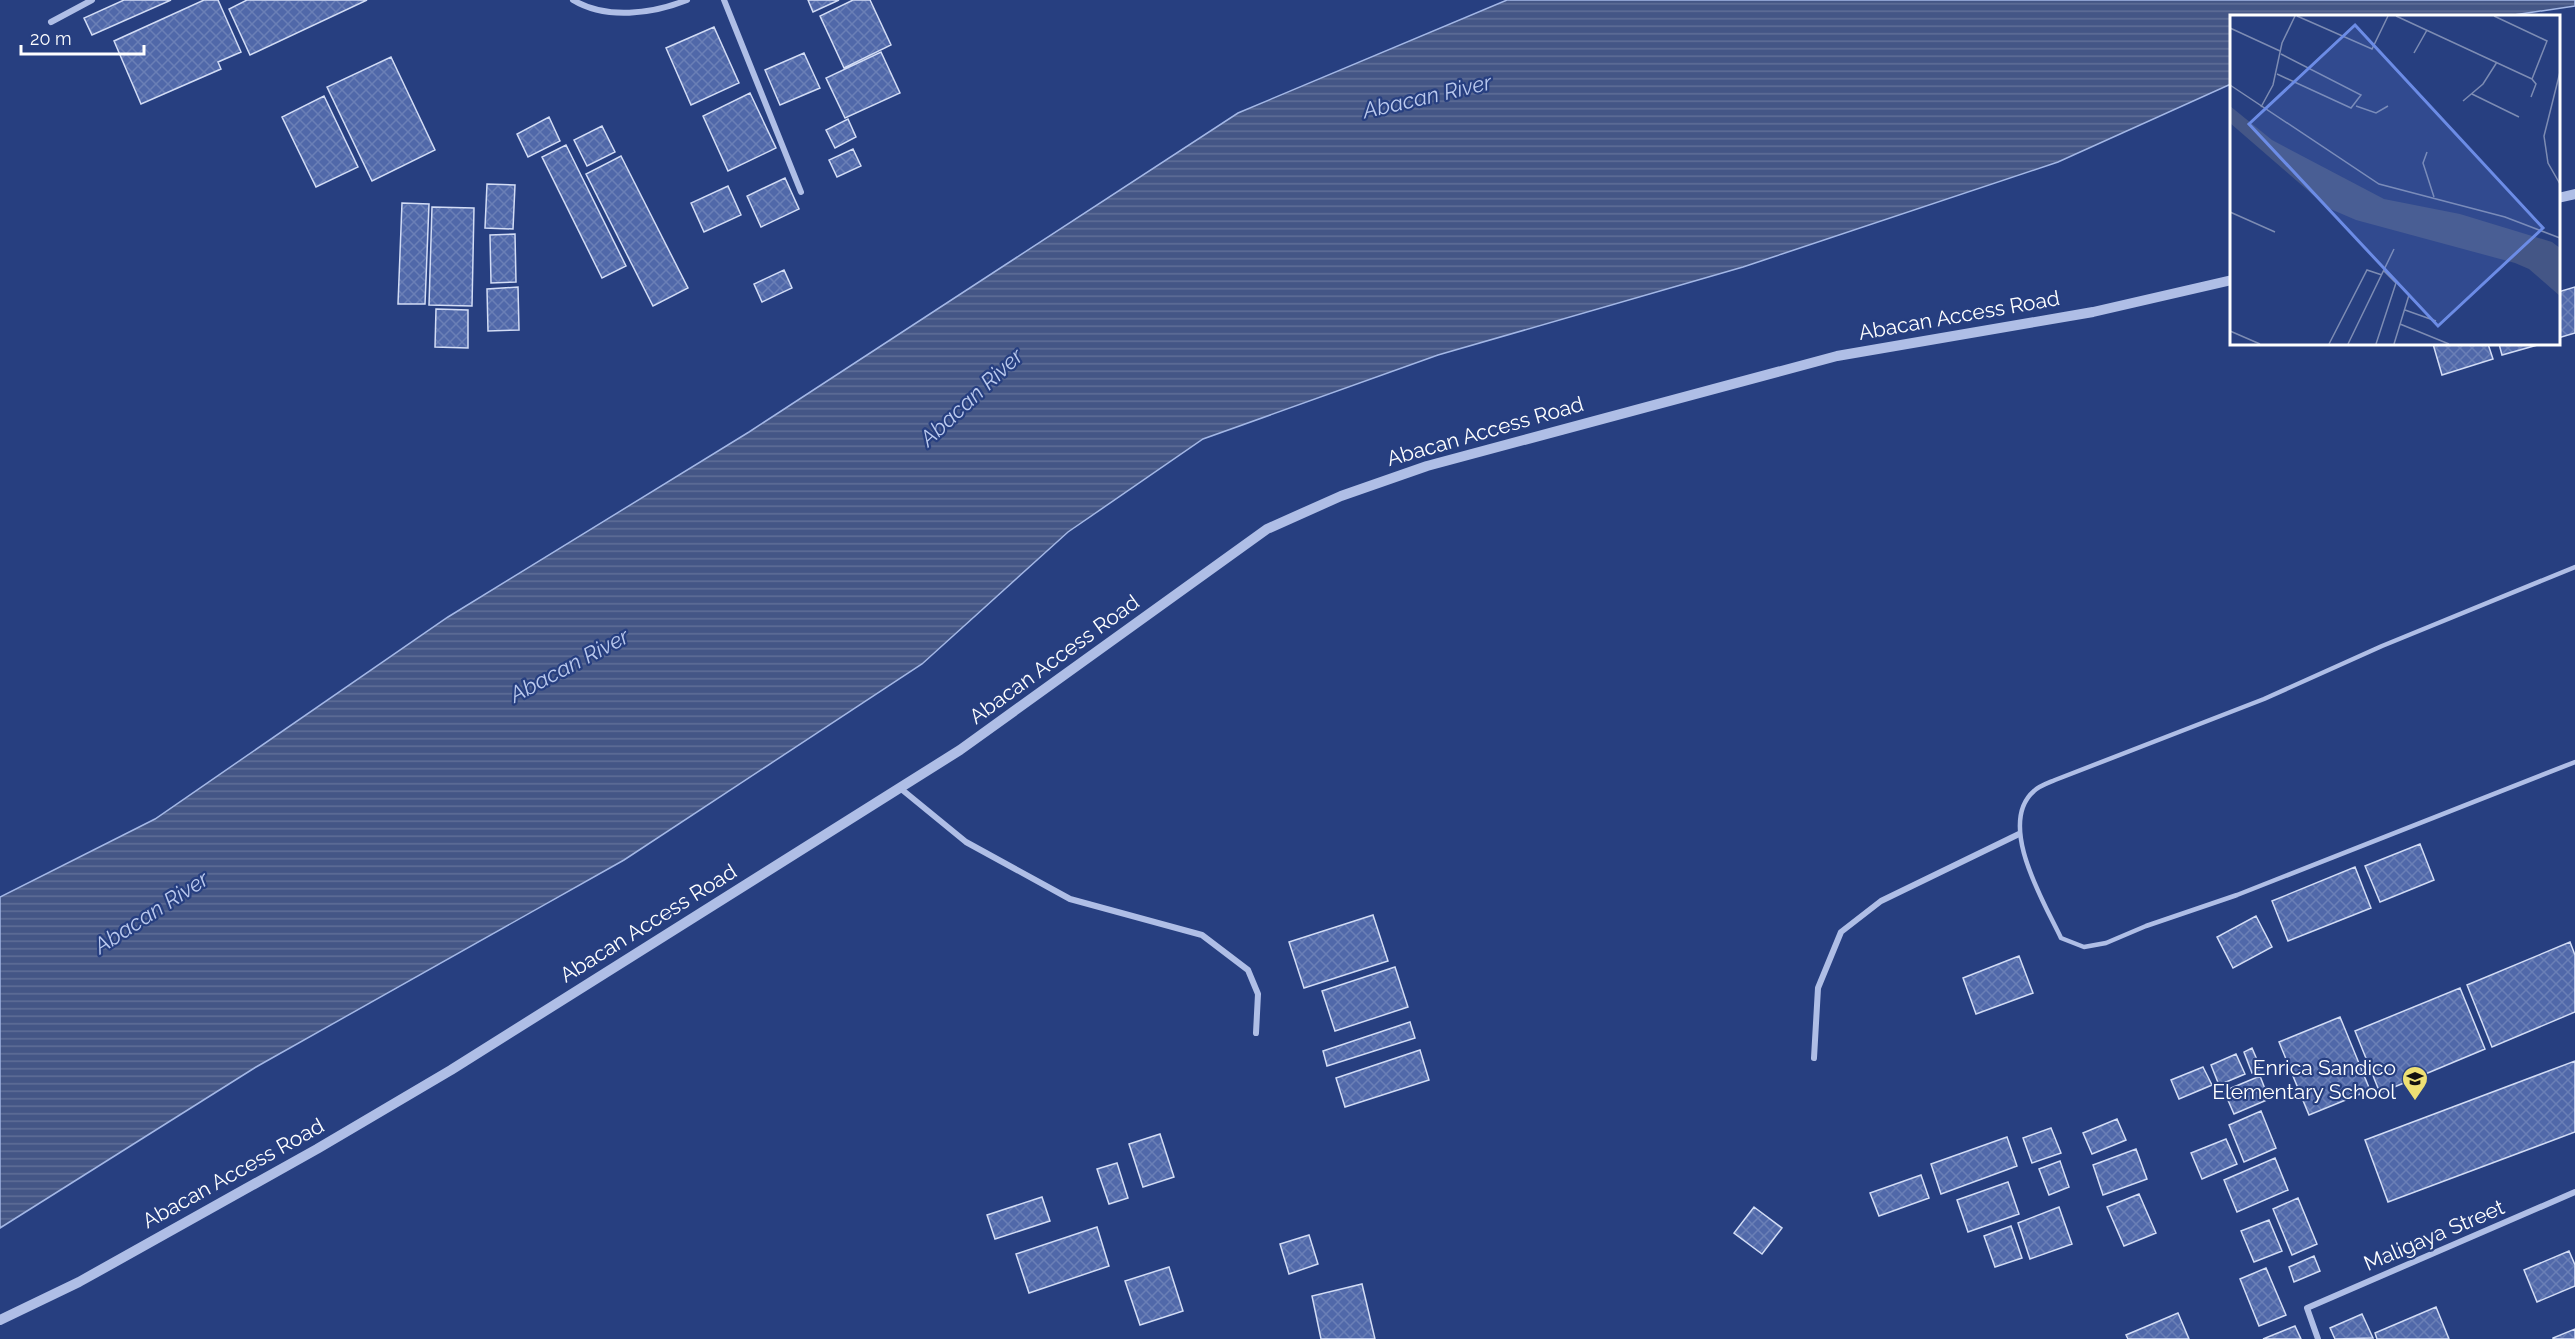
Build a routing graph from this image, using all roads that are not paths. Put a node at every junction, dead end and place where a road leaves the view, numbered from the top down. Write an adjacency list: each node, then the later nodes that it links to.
1 (92, 0): 5 (street)
2 (573, 0): 3 (street)
3 (687, 0)
4 (724, 0): 6 (street)
5 (51, 21)
6 (801, 192)
7 (2575, 194): 8 (street)
8 (2560, 198)
9 (2230, 280): 12 (street, Abacan Access Road)
10 (2575, 567): 13 (lane)
11 (2575, 762): 13 (lane)
12 (900, 788): 14 (street); 17 (street, Abacan Access Road)
13 (2019, 834): 15 (street)
14 (1256, 1033)
15 (1814, 1058)
16 (2575, 1192): 18 (street, Maligaya Street)
17 (0, 1320)
18 (2319, 1339)

